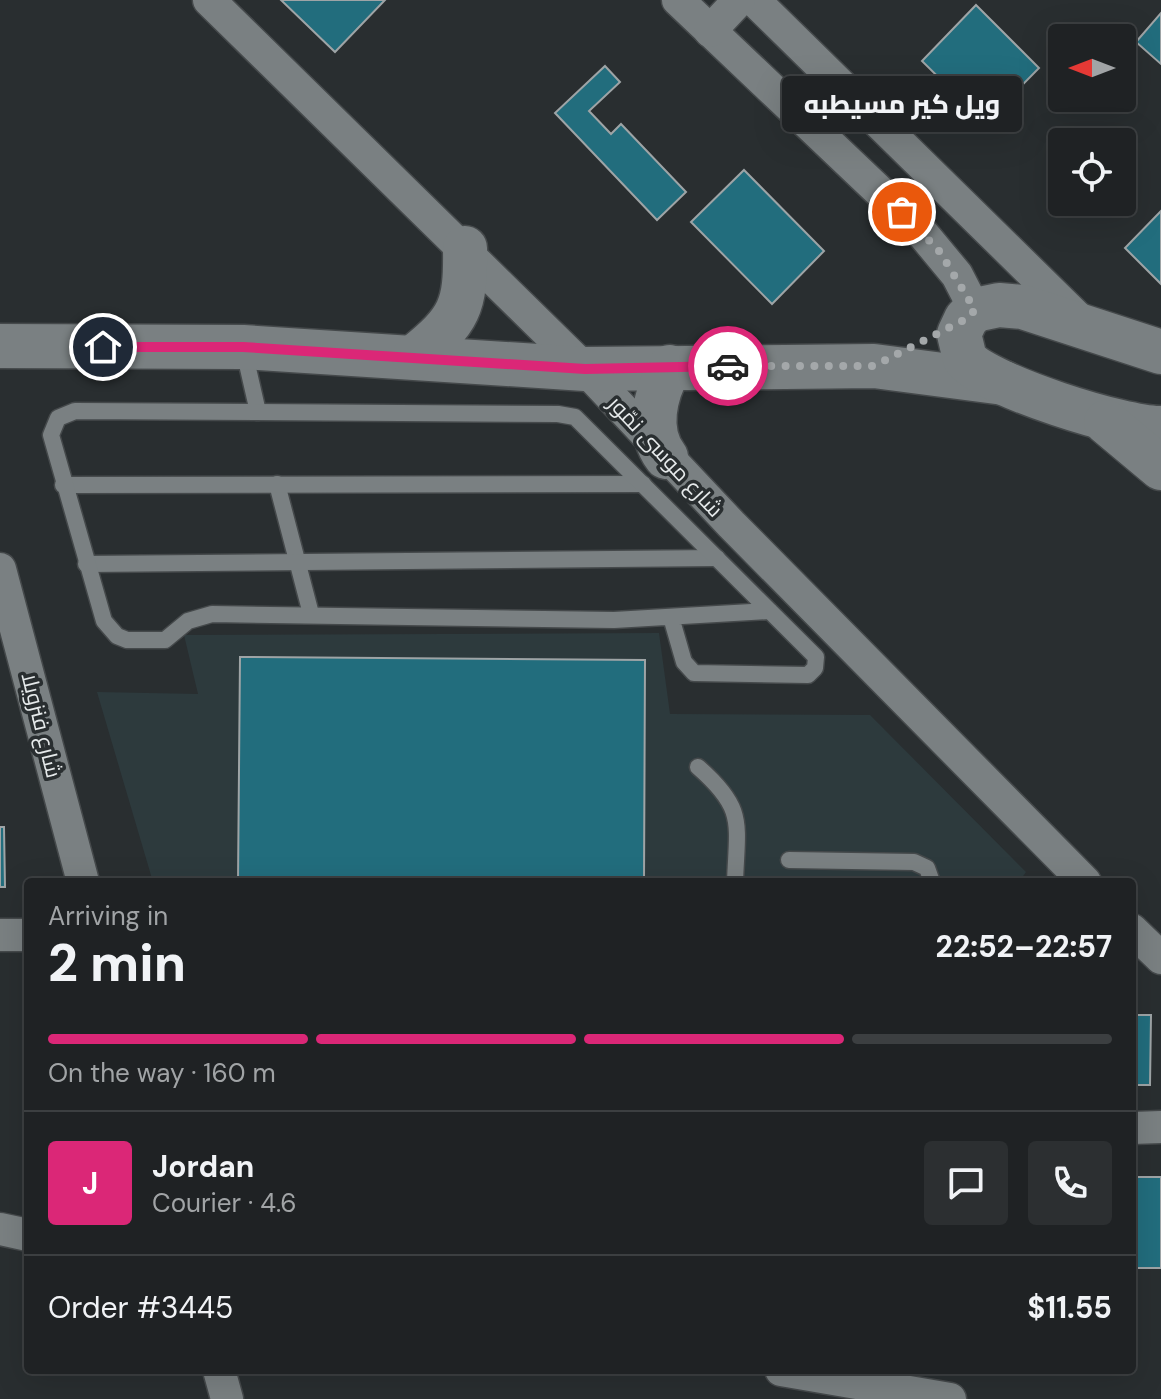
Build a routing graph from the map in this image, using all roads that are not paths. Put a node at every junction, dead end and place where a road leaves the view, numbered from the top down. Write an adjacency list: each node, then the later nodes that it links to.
1 (209, 0): 7 (street, شارع موسى نمّور)
2 (678, 0): 5 (street)
3 (739, 0): 5 (street)
4 (754, 0): 6 (street)
5 (710, 31): 8 (street)
6 (974, 217): 8 (street); 10 (street)
7 (465, 248): 14 (street); 17 (street, شارع موسى نمّور)
8 (940, 252): 9 (street)
9 (970, 314): 10 (street); 15 (street); 18 (street)
10 (1087, 327): 13 (street)
11 (243, 347): 12 (street); 14 (street); 19 (lane)
12 (2, 348)
13 (1161, 352)
14 (414, 357): 17 (street)
15 (874, 366): 16 (street); 18 (street)
16 (670, 367): 17 (street); 23 (street)
17 (585, 369): 23 (street, شارع موسى نمّور)
18 (1004, 383): 20 (street)
19 (258, 412): 23 (lane); 25 (lane)
20 (1094, 414): 21 (street); 22 (street)
21 (1161, 428)
22 (1161, 468)
23 (655, 470): 24 (lane); 26 (lane); 38 (street, شارع موسى نمّور)
24 (277, 484): 25 (lane); 27 (lane)
25 (63, 485): 28 (lane)
26 (717, 558): 27 (lane); 30 (lane)
27 (297, 561): 28 (lane); 31 (lane)
28 (86, 564): 31 (lane)
29 (0, 569): 35 (street, شارع فنزويلا)
30 (770, 611): 32 (lane); 32 (lane)
31 (311, 614): 32 (lane)
32 (671, 617)
33 (698, 767): 36 (lane)
34 (789, 860): 37 (lane)
35 (82, 878)
36 (735, 878)
37 (931, 878)
38 (1081, 878)
39 (0, 935): 40 (street)
40 (24, 935)
41 (1161, 1127): 42 (street)
42 (1136, 1128)
43 (0, 1229): 44 (street)
44 (24, 1234)
45 (220, 1374): 47 (street)
46 (804, 1374): 48 (street)
47 (227, 1399)
48 (950, 1399)

